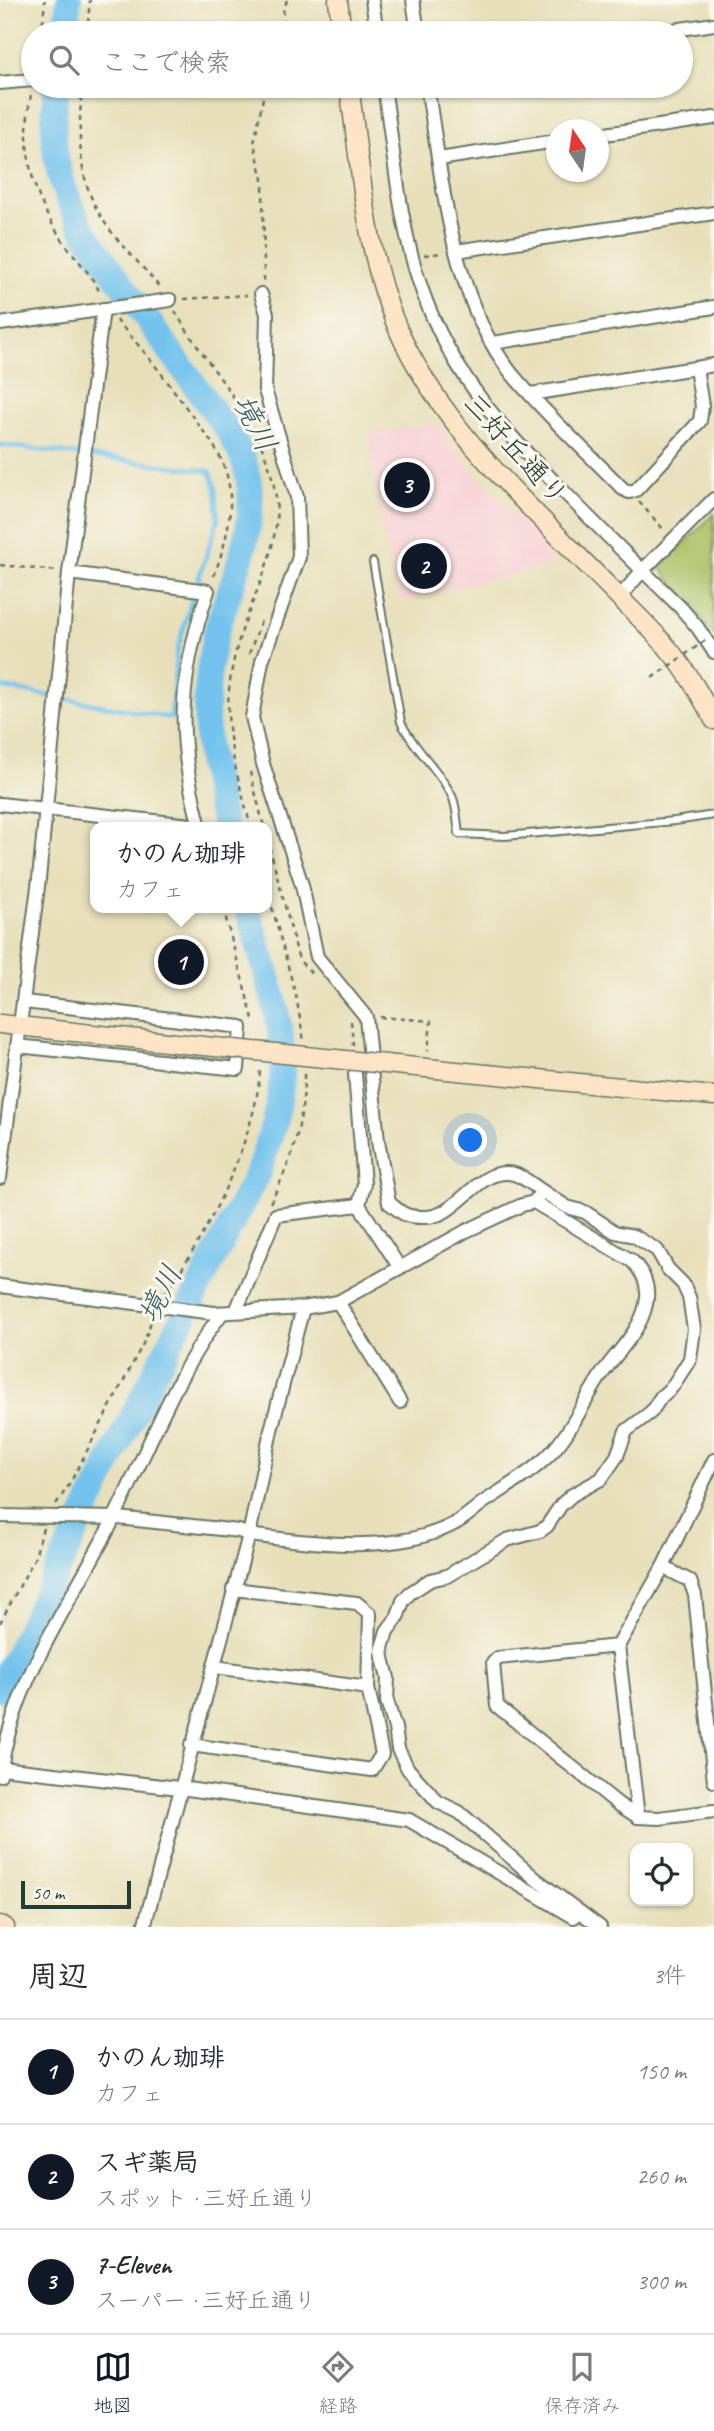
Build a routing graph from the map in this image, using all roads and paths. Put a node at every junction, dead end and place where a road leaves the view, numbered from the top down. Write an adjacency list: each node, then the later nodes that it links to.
1 (45, 0): 7 (path)
2 (90, 0): 8 (path)
3 (286, 0): 9 (path)
4 (338, 0): 10 (street)
5 (372, 0): 11 (street)
6 (413, 0): 12 (street)
7 (43, 21)
8 (87, 21)
9 (285, 21)
10 (341, 21)
11 (375, 21)
12 (416, 21)
13 (714, 24): 14 (street)
14 (693, 27)
15 (0, 83): 16 (street)
16 (21, 85)
17 (31, 98): 33 (path)
18 (81, 98): 31 (path)
19 (263, 98): 30 (path)
20 (351, 98): 46 (street, 三好丘通り)
21 (386, 98): 29 (street)
22 (429, 98): 26 (street)
23 (714, 118): 24 (street)
24 (609, 133)
25 (546, 143): 26 (street)
26 (439, 159): 28 (street)
27 (714, 213): 28 (street)
28 (456, 251): 29 (path); 35 (street)
29 (412, 257): 47 (street)
30 (261, 294): 31 (path); 72 (street)
31 (166, 301): 33 (street); 56 (path)
32 (714, 307): 35 (street)
33 (109, 309): 34 (street); 44 (street); 45 (path)
34 (0, 324)
35 (493, 343): 38 (street)
36 (714, 365): 37 (street)
37 (696, 368): 38 (street); 39 (street)
38 (531, 394): 39 (street)
39 (629, 492): 41 (path)
40 (714, 499): 41 (street)
41 (674, 541): 46 (street)
42 (373, 562): 53 (lane)
43 (0, 565): 44 (path)
44 (69, 573): 45 (street); 52 (street)
45 (208, 591): 55 (street)
46 (619, 598): 50 (street, 三好丘通り)
47 (710, 638): 48 (street); 49 (path, bridge)
48 (714, 652)
49 (652, 678)
50 (714, 719)
51 (0, 804): 52 (street)
52 (44, 809): 54 (street); 59 (street)
53 (714, 814)
54 (157, 822)
55 (199, 822)
56 (250, 822)
57 (272, 907): 65 (path)
58 (224, 913): 60 (path)
59 (24, 1002): 63 (street); 64 (street)
60 (253, 1018)
61 (401, 1018): 68 (path)
62 (0, 1024): 63 (street)
63 (20, 1026): 64 (street); 68 (street, bridge)
64 (17, 1046): 71 (street)
65 (304, 1051)
66 (260, 1062): 79 (path)
67 (304, 1064): 75 (path)
68 (426, 1068): 70 (street)
69 (355, 1074): 74 (street)
70 (714, 1097)
71 (0, 1178)
72 (542, 1191): 73 (street); 103 (street)
73 (534, 1202): 76 (street); 88 (street)
74 (359, 1205): 76 (street); 81 (street)
75 (268, 1206)
76 (400, 1268): 78 (street)
77 (0, 1286): 79 (street)
78 (338, 1301): 80 (street); 83 (street)
79 (160, 1306): 82 (street); 86 (path)
80 (303, 1308): 81 (street); 88 (street)
81 (236, 1311): 82 (street)
82 (218, 1313): 87 (street)
83 (400, 1402)
84 (714, 1460): 89 (street)
85 (0, 1516): 86 (street)
86 (52, 1518): 87 (street); 91 (path)
87 (114, 1519): 88 (street); 96 (street)
88 (249, 1535): 90 (street)
89 (663, 1567): 92 (street); 97 (street)
90 (233, 1589): 93 (street); 94 (street)
91 (0, 1623)
92 (618, 1646): 100 (street); 100 (street)
93 (215, 1667): 94 (street); 95 (street)
94 (368, 1688): 95 (street)
95 (191, 1745): 98 (street)
96 (1, 1772): 98 (street)
97 (714, 1781)
98 (180, 1788): 101 (street); 102 (street)
99 (714, 1811): 100 (street)
100 (638, 1817)
101 (574, 1917)
102 (144, 1927)
103 (600, 1927)

